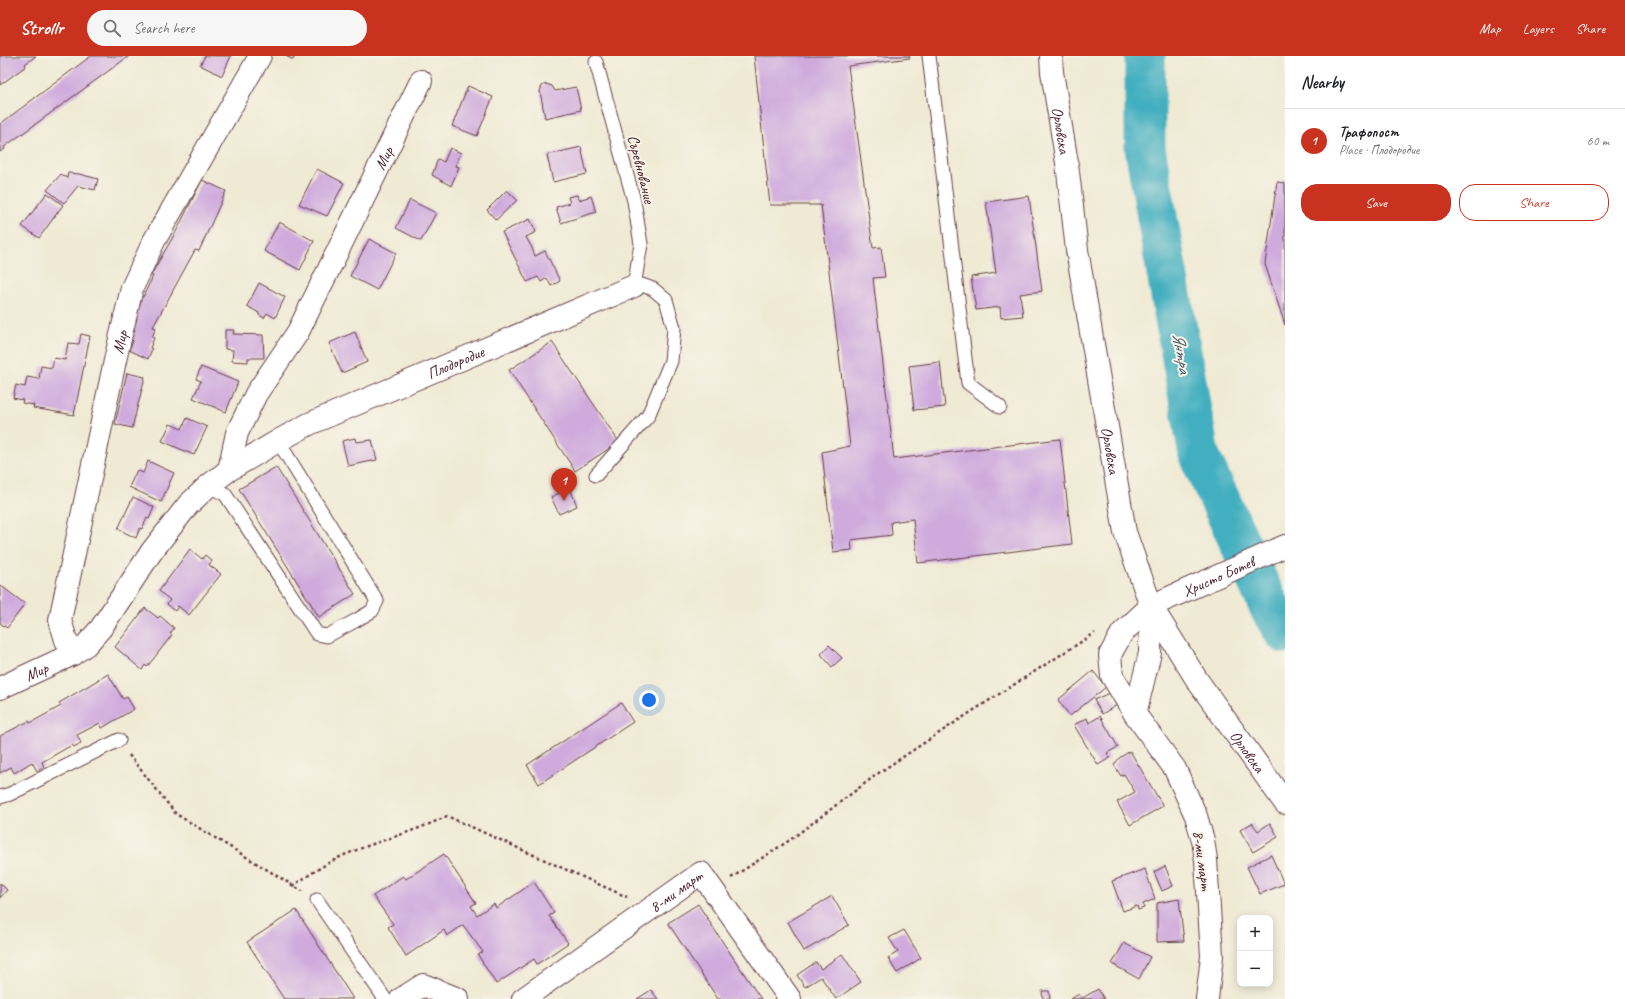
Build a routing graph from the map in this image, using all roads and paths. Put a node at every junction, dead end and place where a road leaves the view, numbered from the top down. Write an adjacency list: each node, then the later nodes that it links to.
1 (260, 56): 15 (street, Мир)
2 (929, 56): 7 (lane)
3 (1051, 56): 13 (street, Орловска)
4 (596, 62): 6 (lane, Съревнование)
5 (421, 81): 9 (street, Мир)
6 (634, 286): 8 (street, Плодородие); 10 (lane)
7 (1000, 407)
8 (278, 441): 9 (street, Мир); 11 (lane)
9 (229, 470): 11 (street, Мир)
10 (596, 475)
11 (208, 486): 15 (street, Мир)
12 (1285, 546): 13 (street, Христо Ботев)
13 (1151, 606): 14 (street, Христо Ботев); 17 (street); 20 (street, Орловска)
14 (1122, 633): 17 (street, 8-ми март); 21 (path)
15 (73, 654): 16 (street, Мир)
16 (0, 688)
17 (1135, 714): 29 (street, 8-ми март)
18 (118, 740): 19 (lane); 23 (path)
19 (0, 797)
20 (1285, 803)
21 (713, 889): 23 (street, 8-ми март); 28 (street, 8-ми март)
22 (317, 900): 24 (lane)
23 (652, 908): 27 (street, 8-ми март)
24 (385, 999)
25 (401, 999): 26 (street)
26 (458, 999)
27 (523, 999)
28 (790, 999)
29 (1207, 999)

